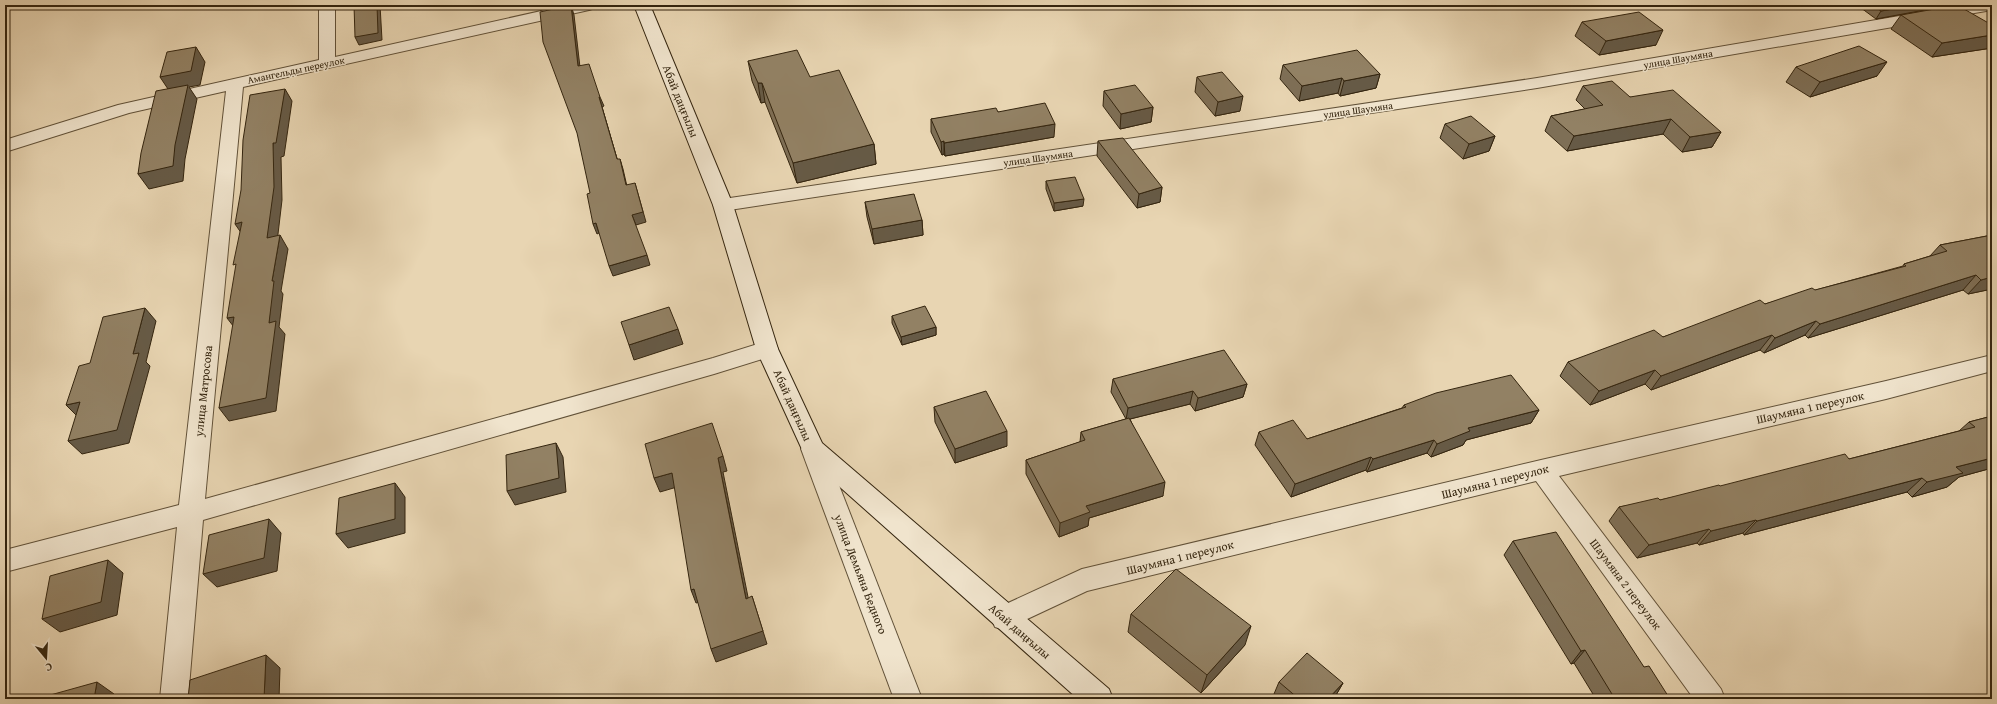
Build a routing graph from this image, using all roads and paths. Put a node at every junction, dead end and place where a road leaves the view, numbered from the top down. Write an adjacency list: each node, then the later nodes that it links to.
1 (327, 5): 5 (street)
2 (589, 5): 5 (street, Амангельды переулок)
3 (642, 5): 8 (street, Абай даңғылы)
4 (1992, 5): 8 (street, улица Шаумяна)
5 (327, 64): 6 (street, Амангельды переулок)
6 (235, 84): 7 (street, Амангельды переулок); 13 (street, улица Матросова)
7 (5, 146)
8 (723, 205): 9 (street, Абай даңғылы)
9 (767, 349): 11 (street, Абай даңғылы); 13 (street)
10 (1992, 363): 12 (street, Шаумяна 1 переулок)
11 (813, 449): 15 (street, Абай даңғылы); 17 (street, улица Демьяна Бедного)
12 (1541, 470): 15 (street, Шаумяна 1 переулок); 19 (street, Шаумяна 2 переулок)
13 (191, 513): 14 (street); 16 (street, улица Матросова)
14 (5, 561)
15 (1004, 618): 18 (street, Абай даңғылы)
16 (174, 699)
17 (908, 699)
18 (1099, 699)
19 (1711, 699)

